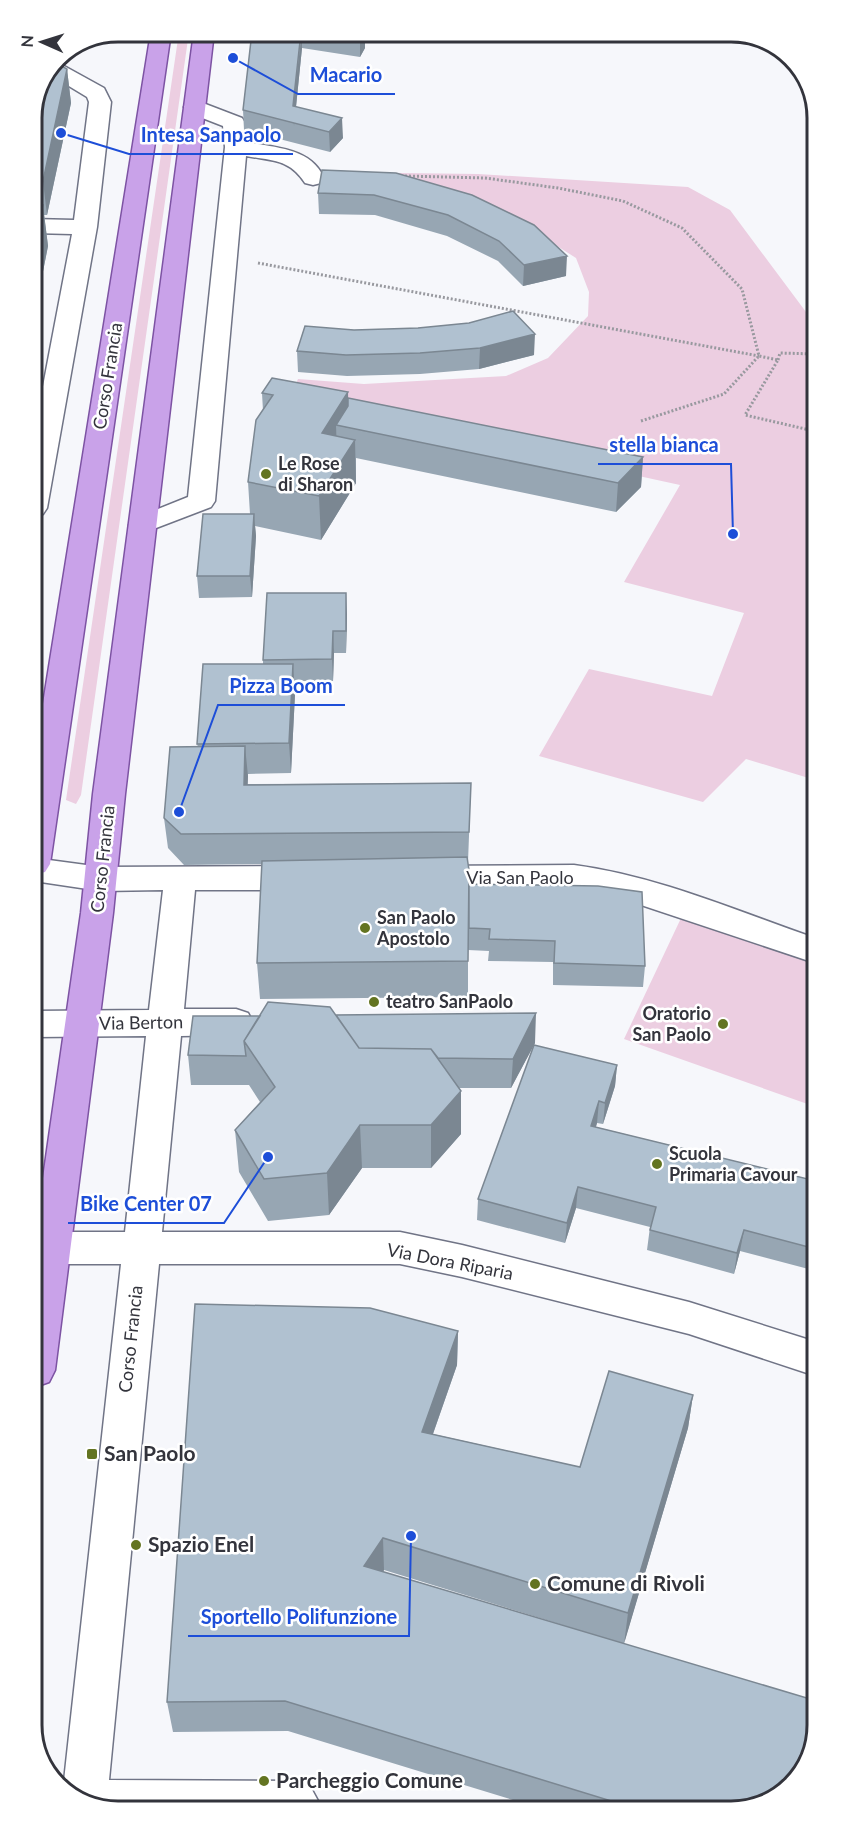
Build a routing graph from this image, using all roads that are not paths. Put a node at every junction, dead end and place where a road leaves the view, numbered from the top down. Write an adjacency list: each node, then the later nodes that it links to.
1 (159, 42): 13 (main road, Corso Francia)
2 (203, 42): 4 (main road, Corso Francia)
3 (61, 72): 8 (street)
4 (195, 107): 5 (street); 12 (main road, Corso Francia)
5 (236, 147): 6 (street); 12 (street)
6 (312, 178)
7 (42, 226): 8 (street)
8 (85, 227): 10 (street)
9 (42, 371): 10 (street)
10 (58, 371): 11 (street)
11 (42, 459)
12 (143, 525): 17 (main road, Corso Francia)
13 (42, 812)
14 (42, 870): 17 (street)
15 (335, 878): 18 (street)
16 (395, 878): 19 (street, Via San Paolo)
17 (101, 879): 18 (street); 23 (main road, Corso Francia)
18 (180, 879): 21 (street, Corso Francia)
19 (807, 948)
20 (266, 1022): 21 (street, Via Berton)
21 (165, 1023): 23 (street, Via Berton); 24 (street, Corso Francia)
22 (42, 1024): 23 (street, Via Berton)
23 (82, 1024): 25 (main road, Corso Francia)
24 (140, 1247): 25 (street, Via Dora Riparia); 27 (street, Via Dora Riparia); 28 (street, Corso Francia)
25 (43, 1248): 26 (main road, Corso Francia)
26 (42, 1263)
27 (807, 1356)
28 (85, 1793)

